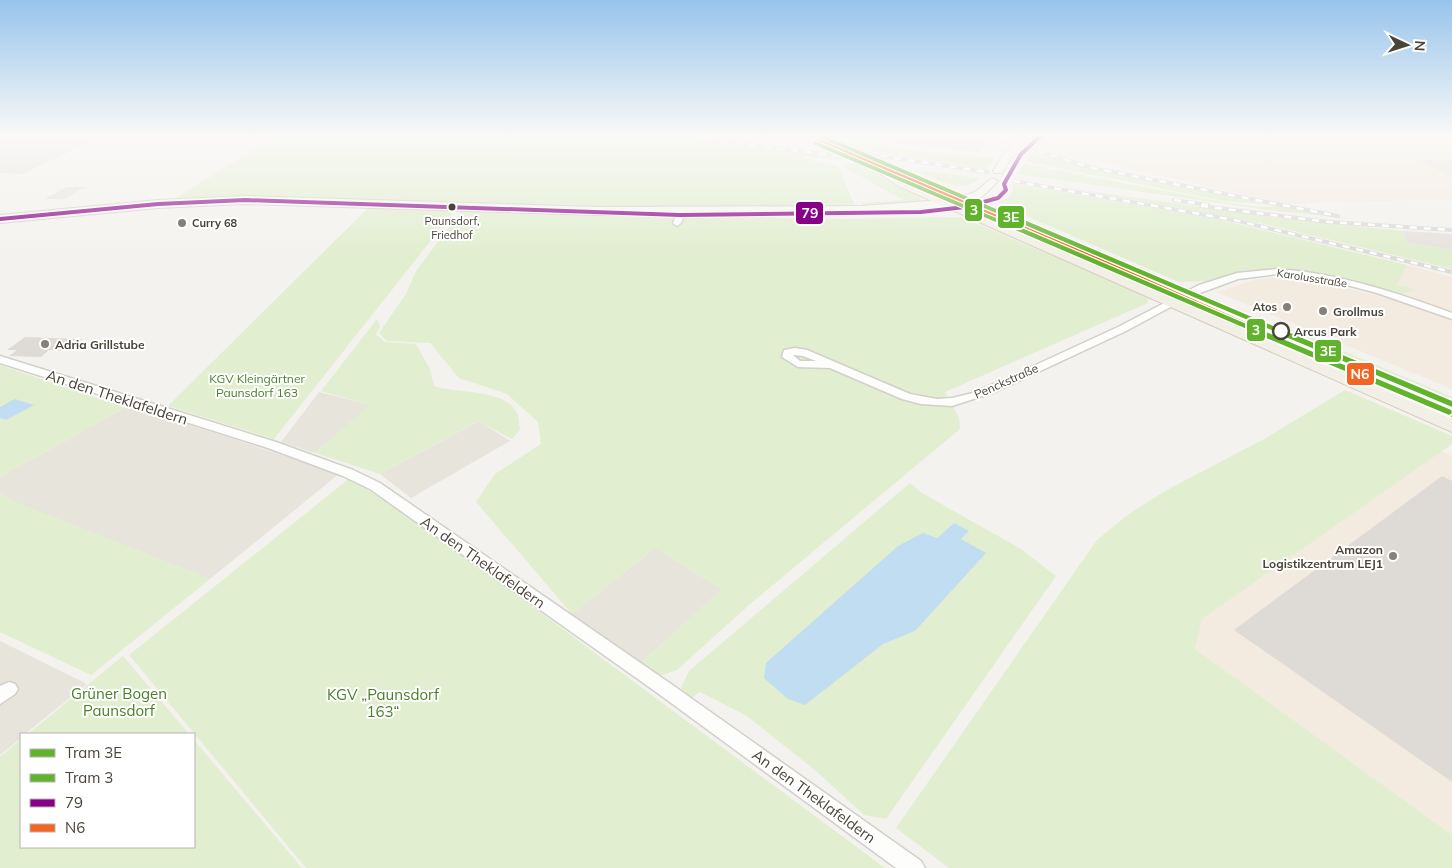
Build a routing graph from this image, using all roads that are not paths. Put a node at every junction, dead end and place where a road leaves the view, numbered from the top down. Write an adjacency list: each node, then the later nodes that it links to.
1 (901, 176): 4 (main road, bridge)
2 (995, 176): 4 (main road)
3 (1009, 176): 4 (main road)
4 (959, 205): 5 (main road); 7 (main road); 8 (main road)
5 (598, 211): 6 (main road); 7 (main road)
6 (0, 219)
7 (678, 219)
8 (1177, 298): 9 (street, Karolusstraße); 11 (street, Penckstraße); 12 (main road); 13 (main road)
9 (1452, 316)
10 (0, 359): 14 (street, An den Theklafeldern)
11 (832, 365)
12 (1452, 414)
13 (1452, 426)
14 (914, 868)

